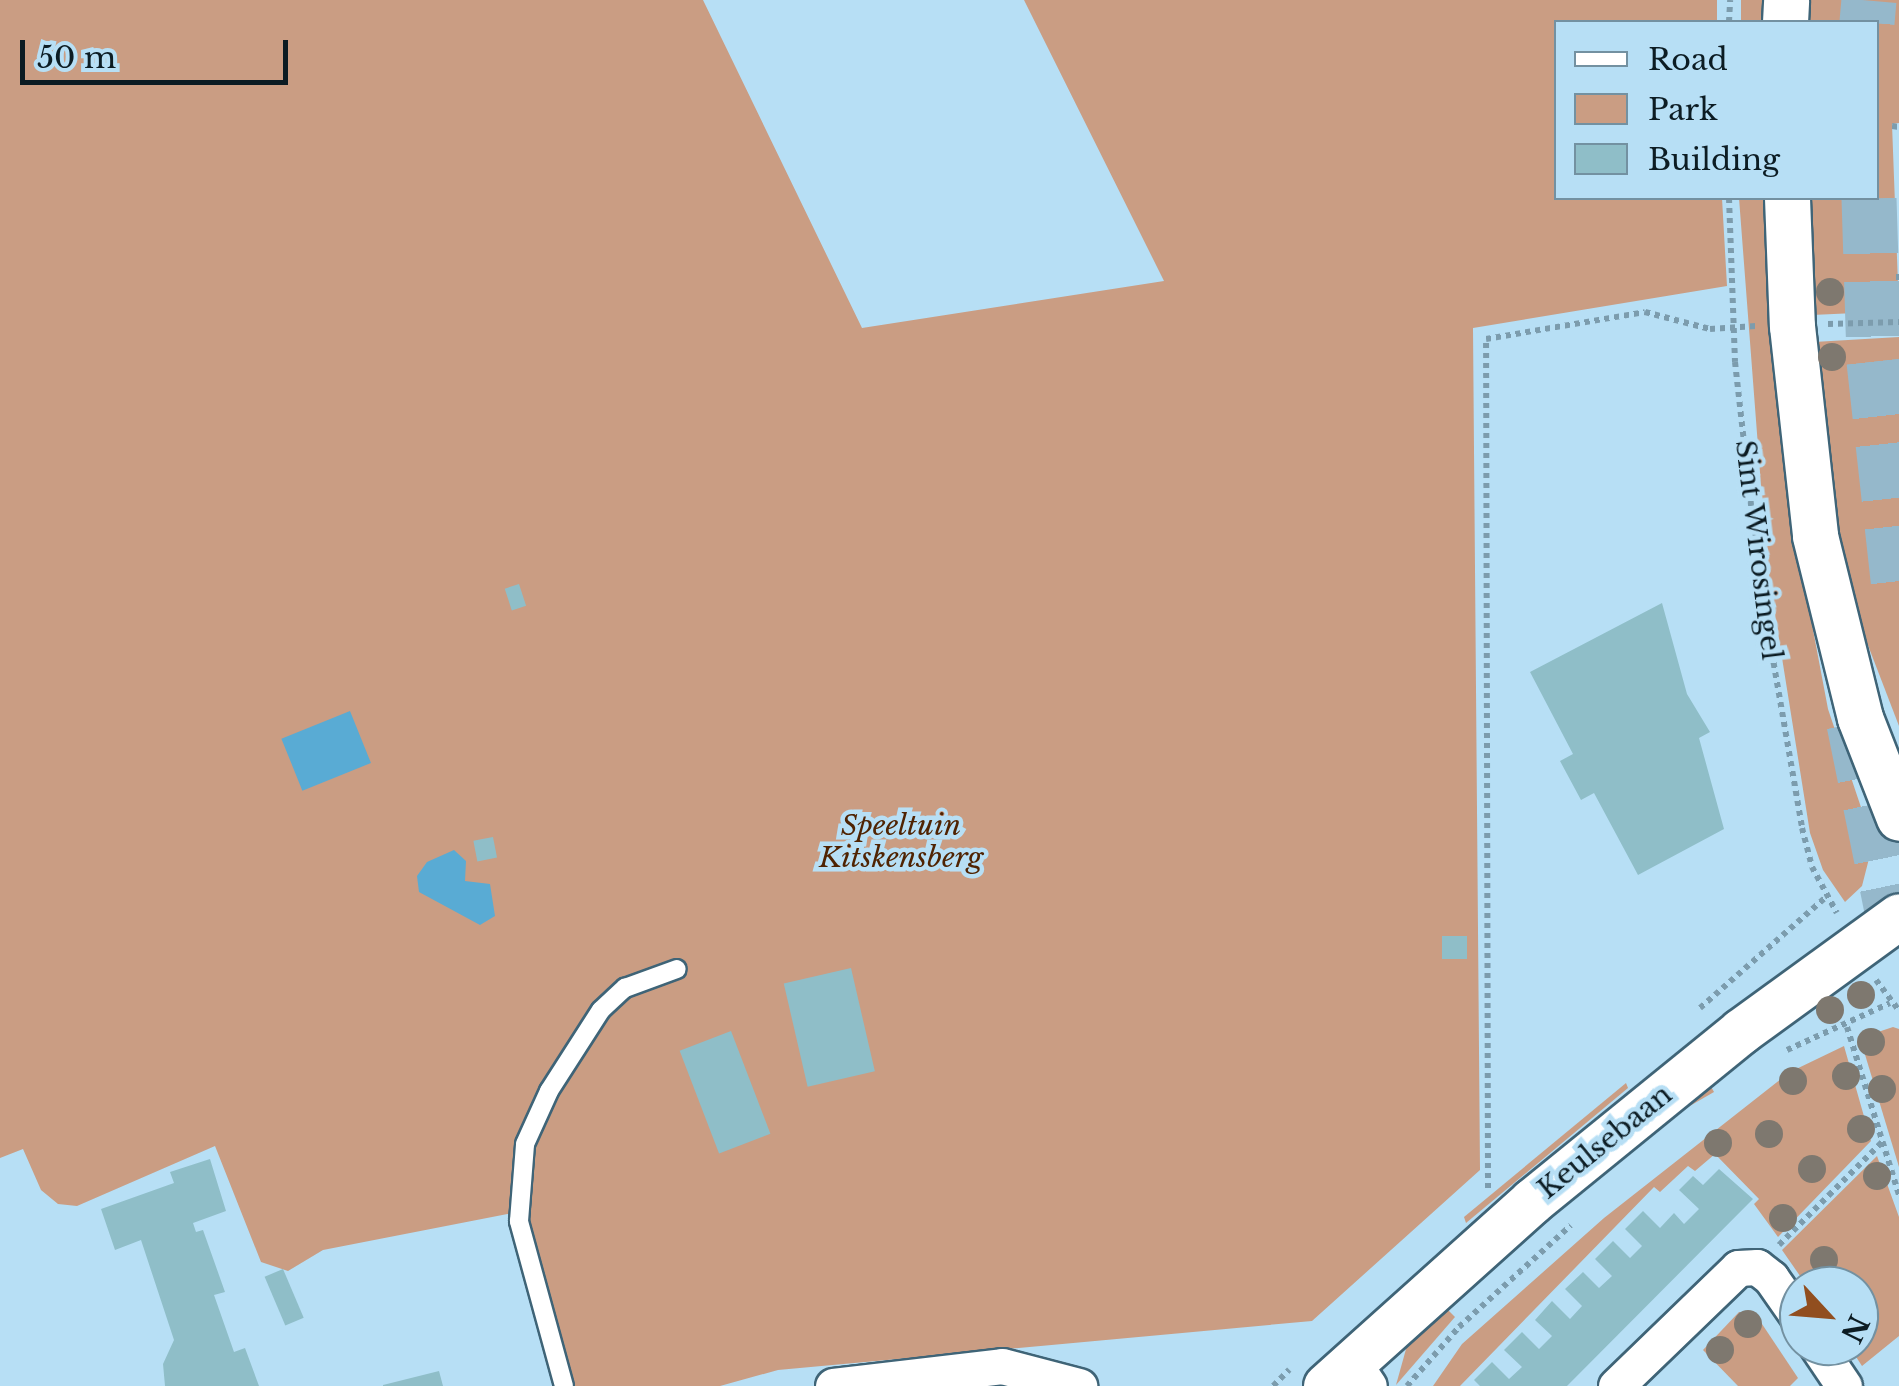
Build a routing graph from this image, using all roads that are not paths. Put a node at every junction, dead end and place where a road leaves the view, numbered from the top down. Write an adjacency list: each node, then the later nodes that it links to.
1 (1786, 200): 2 (street, Sint Wirosingel)
2 (1899, 818)
3 (1899, 916): 6 (street, Keulsebaan)
4 (677, 968): 7 (lane)
5 (1779, 1294): 10 (street)
6 (1349, 1378)
7 (564, 1386)
8 (833, 1386): 9 (street)
9 (1079, 1386)
10 (1616, 1386)

